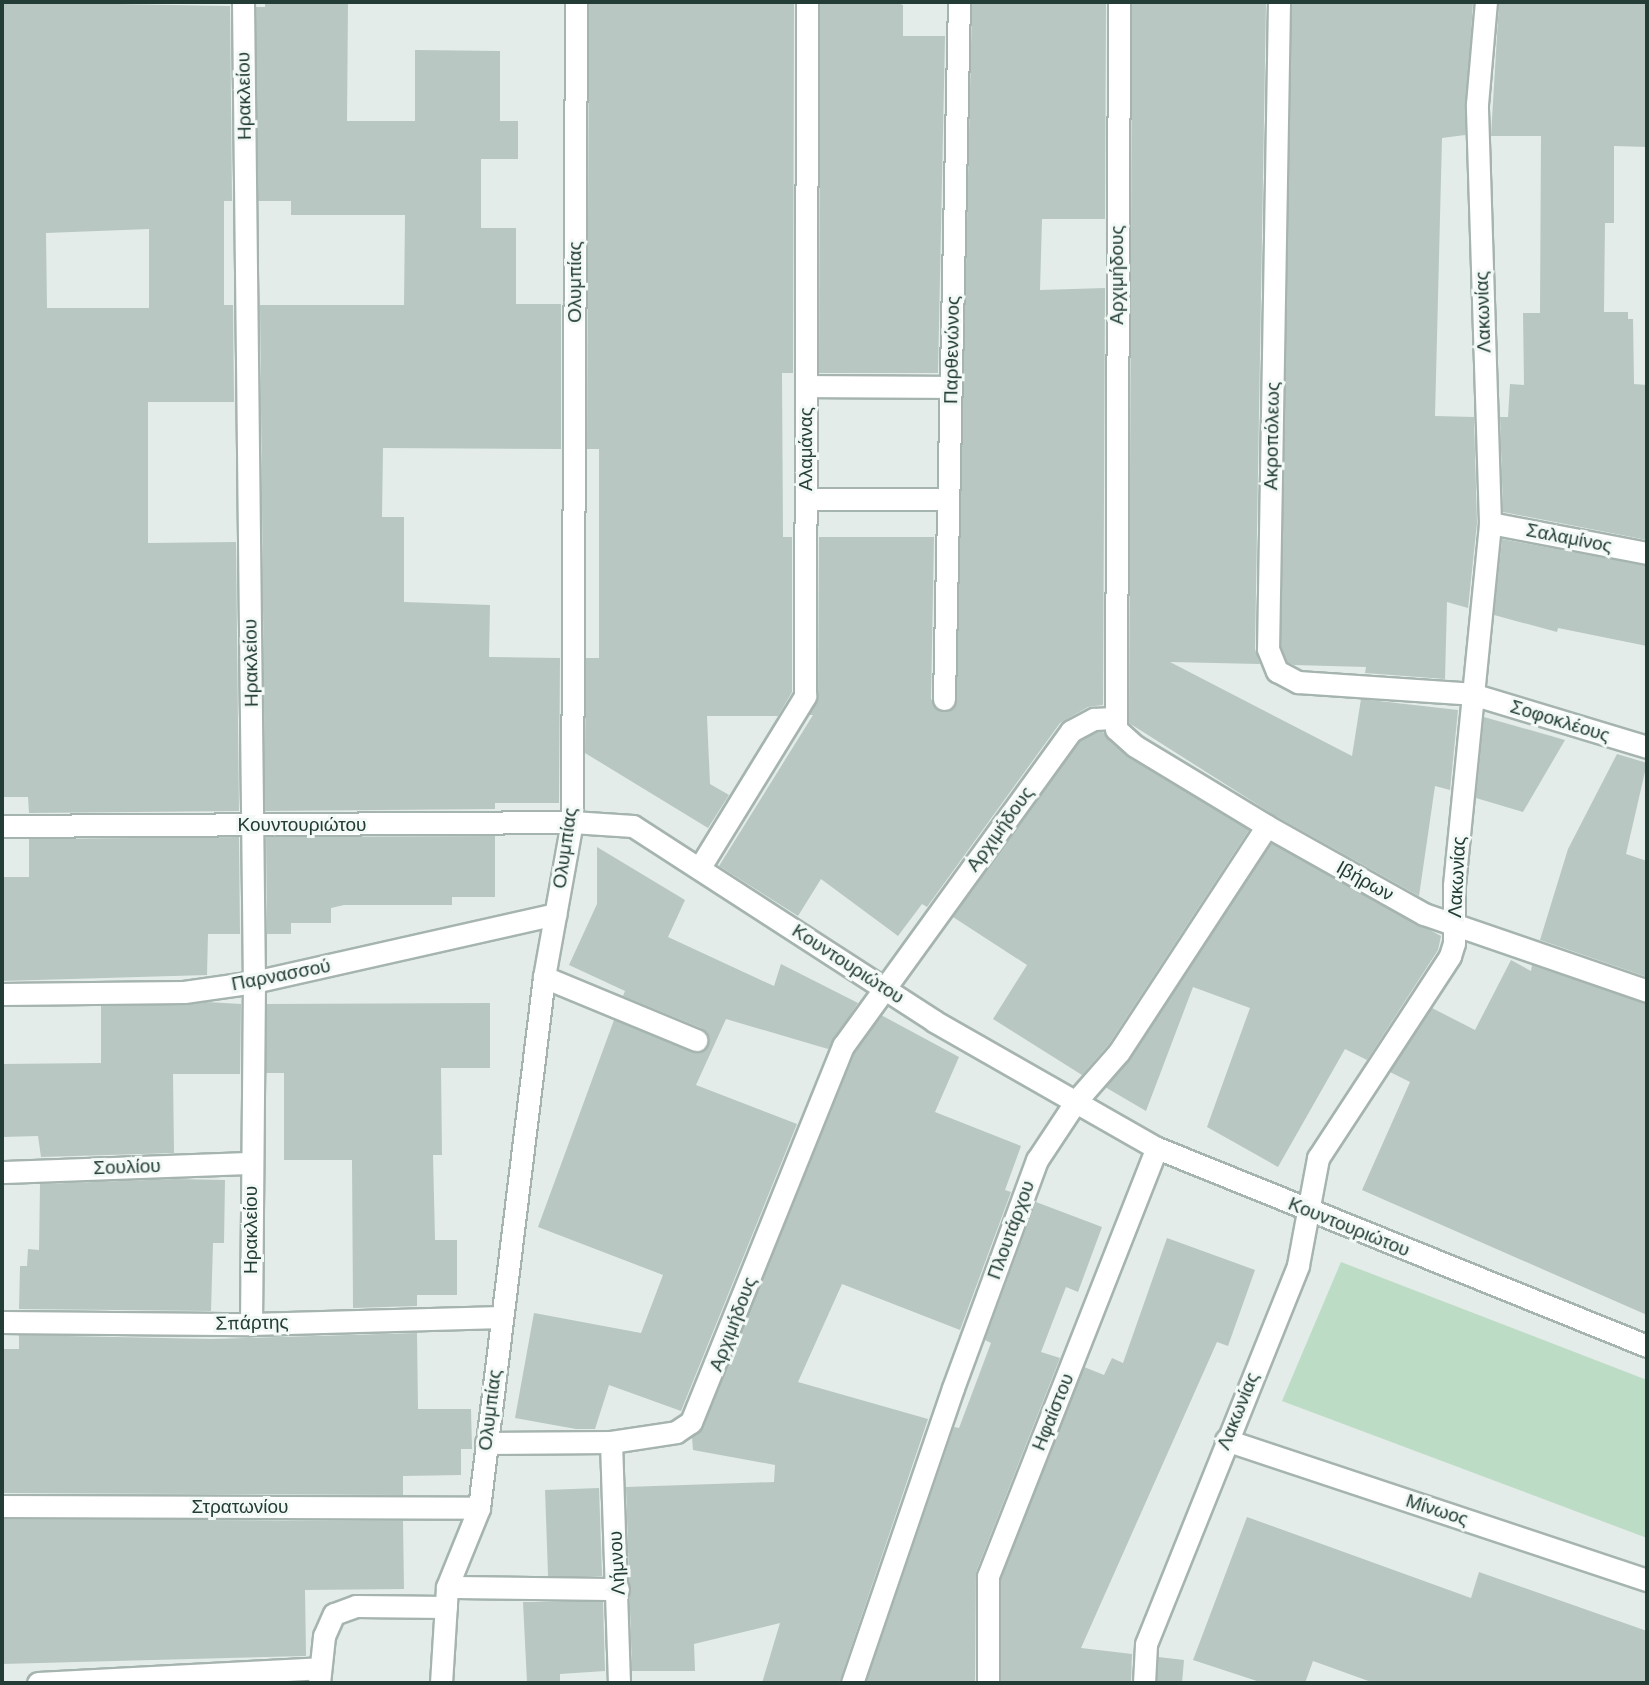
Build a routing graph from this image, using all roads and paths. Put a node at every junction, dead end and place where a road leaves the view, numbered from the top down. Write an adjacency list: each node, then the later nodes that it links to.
1 (243, 2): 19 (street, Ηρακλείου)
2 (576, 2): 18 (street, Ολυμπίας)
3 (807, 2): 8 (street, Αλαμάνας)
4 (959, 2): 9 (street, Παρθενώνος)
5 (1119, 2): 16 (street, Αρχιμήδους)
6 (1279, 2): 14 (street, Ακροπόλεως)
7 (1486, 2): 12 (street, Λακωνίας)
8 (807, 386): 9 (street); 10 (street, Αλαμάνας)
9 (951, 387): 11 (street, Παρθενώνος)
10 (806, 499): 11 (street); 22 (street, Αλαμάνας)
11 (948, 499): 15 (street, Παρθενώνος)
12 (1490, 523): 13 (street, Σαλαμίνος); 14 (street, Λακωνίας)
13 (1647, 553)
14 (1472, 694): 17 (street, Σοφοκλέους); 24 (street, Λακωνίας)
15 (944, 699)
16 (1113, 718): 21 (street, Ιβήρων); 27 (street, Αρχιμήδους)
17 (1647, 747)
18 (572, 822): 19 (street, Κουντουριώτου); 22 (street, Κουντουριώτου); 23 (street, Ολυμπίας)
19 (253, 825): 20 (street, Κουντουριώτου); 26 (street, Ηρακλείου)
20 (2, 826)
21 (1267, 826): 24 (street, Ιβήρων); 31 (street, Πλουτάρχου)
22 (700, 867): 27 (street, Κουντουριώτου)
23 (555, 914): 25 (street, Ολυμπίας); 26 (street, Παρνασσού)
24 (1455, 925): 28 (street, Ιβήρων); 35 (street, Λακωνίας)
25 (544, 977): 30 (street); 36 (street, Ολυμπίας)
26 (254, 982): 29 (street, Παρνασσού); 33 (street, Ηρακλείου)
27 (885, 988): 31 (street, Κουντουριώτου); 41 (street, Αρχιμήδους)
28 (1647, 991)
29 (2, 994)
30 (696, 1040)
31 (1076, 1101): 32 (street, Κουντουριώτου); 52 (street, Πλουτάρχου)
32 (1157, 1148): 35 (street, Κουντουριώτου); 53 (street, Ηφαίστου)
33 (251, 1163): 34 (street, Σουλίου); 38 (street, Ηρακλείου)
34 (2, 1172)
35 (1309, 1212): 39 (street, Κουντουριώτου); 40 (street, Λακωνίας)
36 (502, 1317): 38 (street, Σπάρτης); 42 (street, Ολυμπίας)
37 (2, 1322): 38 (street, Σπάρτης)
38 (251, 1324)
39 (1647, 1346)
40 (1226, 1440): 45 (street, Μίνωος); 54 (street, Λακωνίας)
41 (611, 1442): 42 (street, Αρχιμήδους); 46 (street, Λήμνου)
42 (486, 1443): 44 (street, Ολυμπίας)
43 (2, 1506): 44 (street, Στρατωνίου)
44 (479, 1508): 47 (street, Ολυμπίας)
45 (1647, 1580)
46 (618, 1589): 47 (street); 51 (street, Λήμνου)
47 (447, 1597): 48 (street); 50 (street, Ολυμπίας)
48 (319, 1676): 49 (street)
49 (38, 1683)
50 (441, 1683)
51 (619, 1683)
52 (852, 1683)
53 (988, 1683)
54 (1144, 1683)

